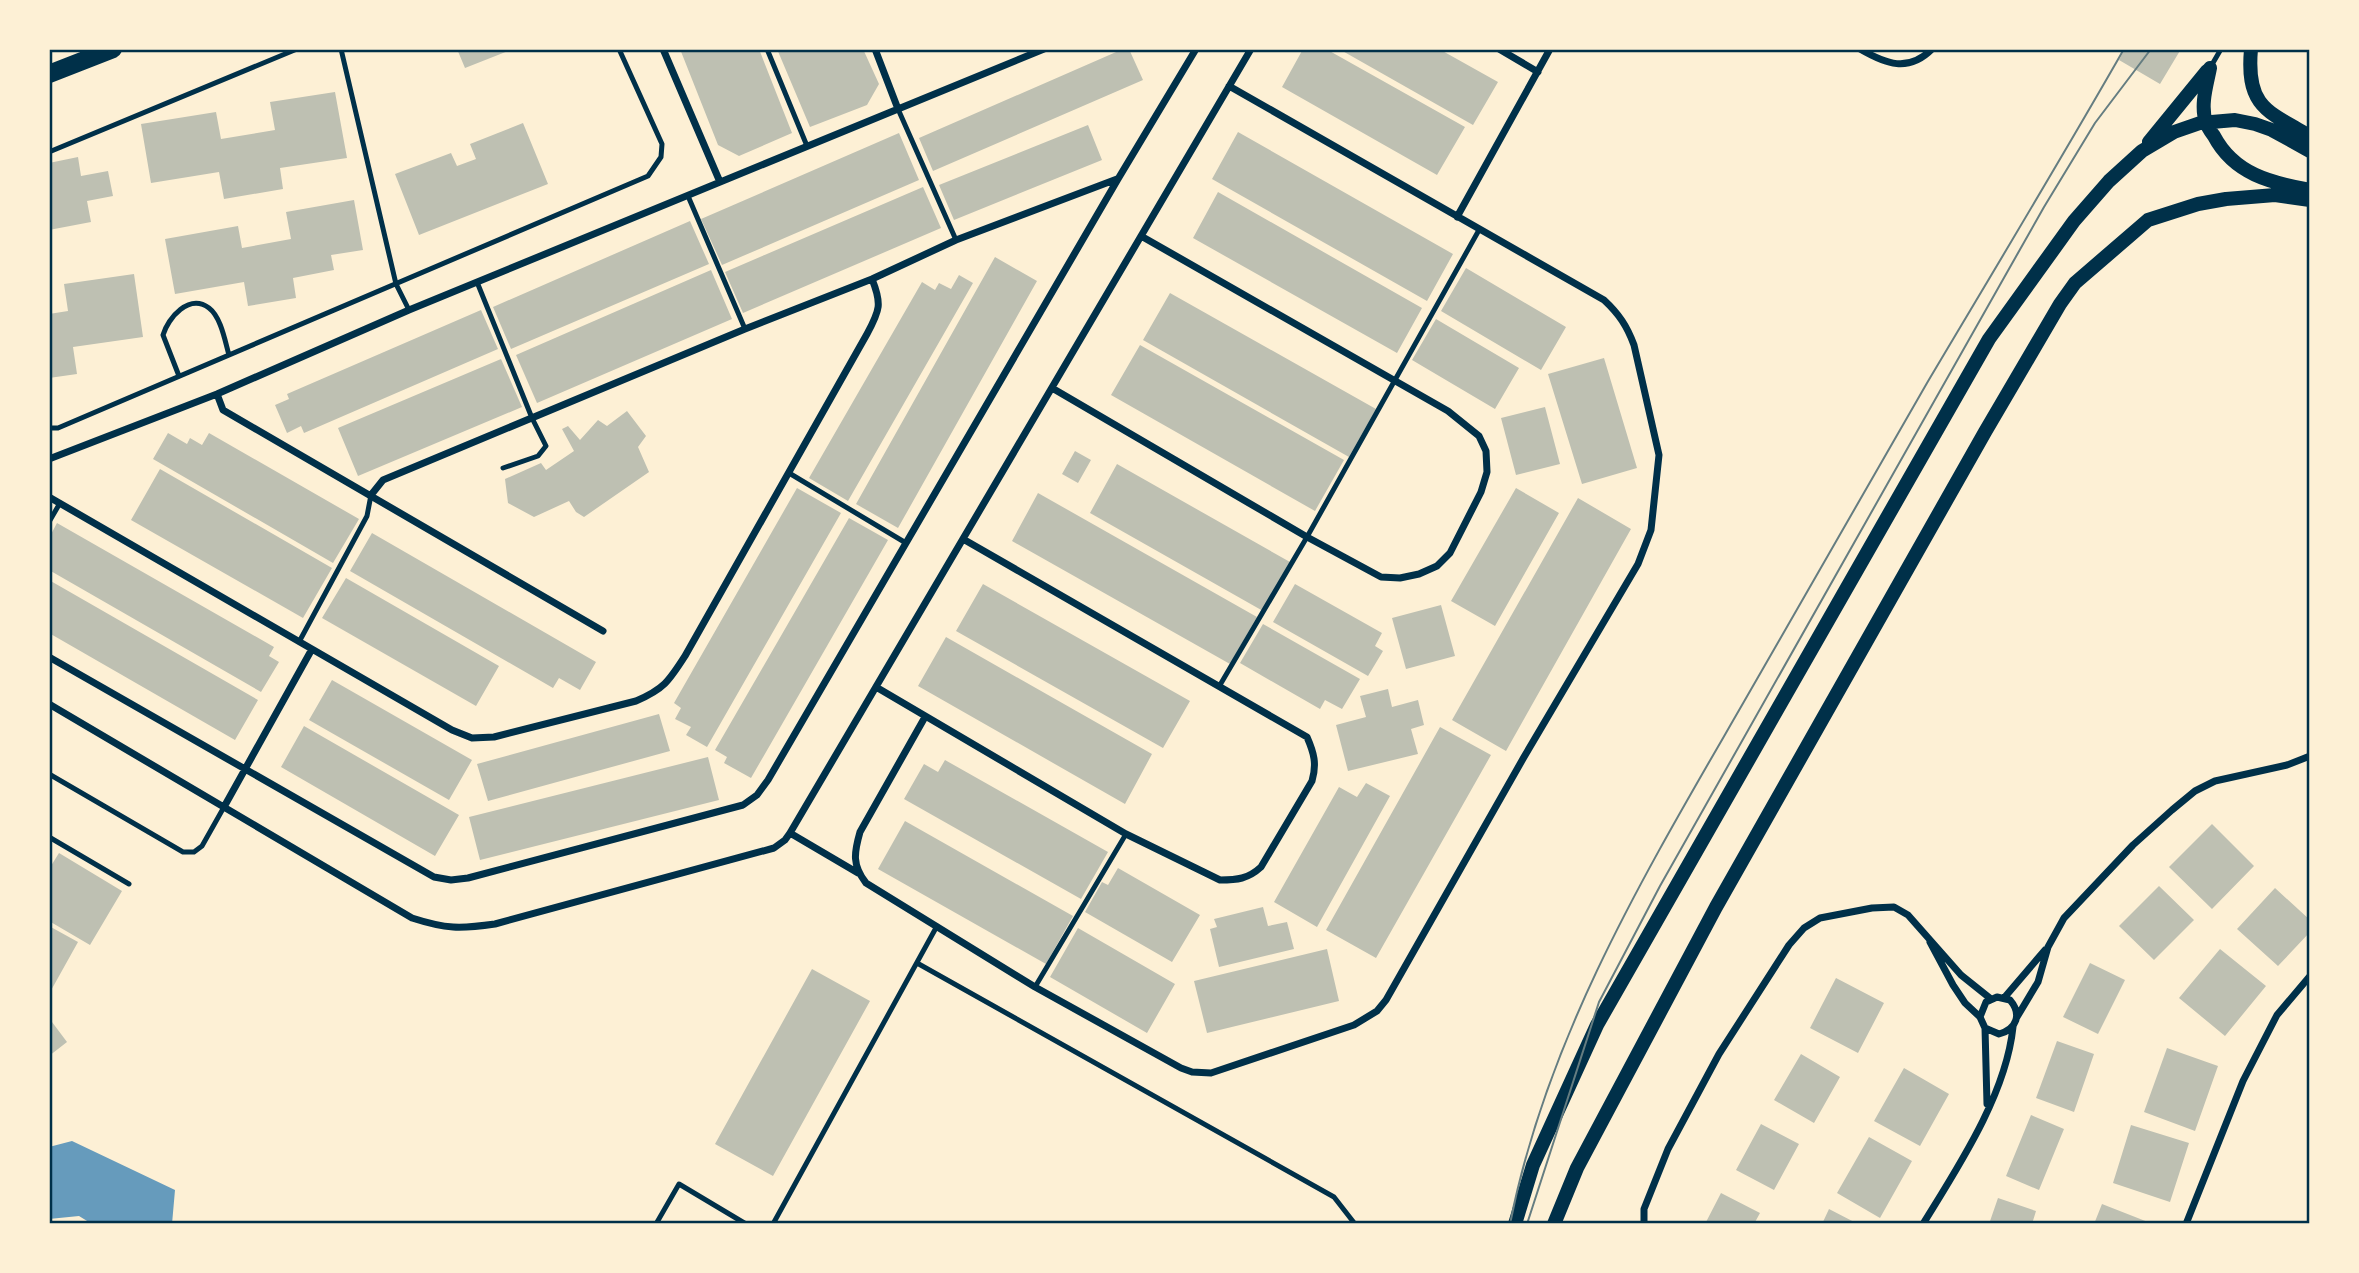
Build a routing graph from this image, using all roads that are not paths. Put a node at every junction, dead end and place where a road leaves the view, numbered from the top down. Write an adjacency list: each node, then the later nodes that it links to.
1 (113, 49): 19 (main road)
2 (297, 49): 27 (lane)
3 (341, 49): 39 (lane)
4 (619, 49): 39 (lane)
5 (663, 49): 29 (street)
6 (767, 49): 24 (lane)
7 (875, 49): 21 (street)
8 (1044, 49): 21 (street)
9 (1196, 49): 28 (street)
10 (1251, 49): 20 (street)
11 (1499, 49): 18 (street)
12 (1550, 49): 18 (street)
13 (1860, 49): 14 (street)
14 (1933, 49)
15 (2221, 49): 17 (lane)
16 (2251, 49): 23 (main road)
17 (2210, 68): 22 (main road); 25 (main road)
18 (1538, 72): 33 (street)
19 (49, 74)
20 (1229, 86): 33 (street); 35 (street)
21 (898, 109): 24 (street); 36 (lane)
22 (2205, 121): 25 (main road); 26 (main road); 30 (main road)
23 (2310, 136)
24 (807, 146): 29 (street)
25 (2142, 151): 93 (main road)
26 (2310, 151)
27 (49, 152)
28 (1118, 178): 36 (street); 58 (street)
29 (720, 183): 31 (street)
30 (2310, 190)
31 (688, 196): 38 (street); 41 (lane)
32 (2310, 200): 94 (main road)
33 (1457, 217): 34 (street)
34 (1479, 230): 44 (lane); 81 (street)
35 (1141, 236): 44 (street); 45 (street)
36 (956, 240): 37 (street)
37 (872, 279): 41 (street); 51 (street)
38 (477, 282): 40 (street); 47 (lane)
39 (396, 284): 40 (lane); 42 (lane)
40 (409, 310): 46 (street)
41 (745, 329): 47 (street)
42 (229, 355): 43 (lane); 43 (lane)
43 (179, 376): 48 (lane)
44 (1394, 381): 56 (lane); 56 (street)
45 (1052, 388): 56 (street); 57 (street)
46 (217, 394): 49 (street); 52 (street)
47 (532, 418): 50 (lane); 52 (street)
48 (49, 428)
49 (49, 459)
50 (503, 468)
51 (789, 473): 58 (lane); 61 (street)
52 (371, 495): 59 (street); 60 (lane)
53 (49, 497): 54 (street)
54 (60, 503): 55 (lane); 60 (street)
55 (49, 522)
56 (1307, 537): 63 (lane)
57 (963, 539): 63 (street); 64 (street)
58 (906, 543): 68 (street)
59 (604, 631)
60 (299, 642): 61 (street)
61 (312, 649): 68 (street)
62 (49, 657): 68 (street)
63 (1220, 685): 72 (street)
64 (876, 687): 66 (street); 71 (street)
65 (49, 704): 70 (street)
66 (925, 717): 72 (street); 74 (street)
67 (2310, 756): 78 (street)
68 (245, 768): 70 (street)
69 (49, 774): 70 (lane)
70 (224, 807): 71 (street)
71 (790, 833): 74 (street)
72 (1126, 834): 81 (lane)
73 (49, 837): 75 (lane)
74 (858, 873): 76 (street)
75 (129, 884)
76 (937, 926): 79 (lane); 81 (street)
77 (1928, 938): 83 (street); 84 (street); 95 (street)
78 (2048, 947): 82 (street); 85 (street)
79 (917, 963): 91 (lane); 92 (lane)
80 (2310, 976): 97 (street)
81 (1035, 987)
82 (2004, 998): 83 (street); 85 (street)
83 (1991, 999): 84 (street)
84 (1980, 1017): 87 (street)
85 (2017, 1017): 86 (street)
86 (2013, 1027): 87 (street); 88 (street)
87 (1985, 1028): 88 (street)
88 (1987, 1108): 96 (street)
89 (656, 1224): 90 (lane)
90 (746, 1224)
91 (773, 1224)
92 (1355, 1224)
93 (1515, 1224)
94 (1554, 1224)
95 (1644, 1224)
96 (1923, 1224)
97 (2186, 1224)

